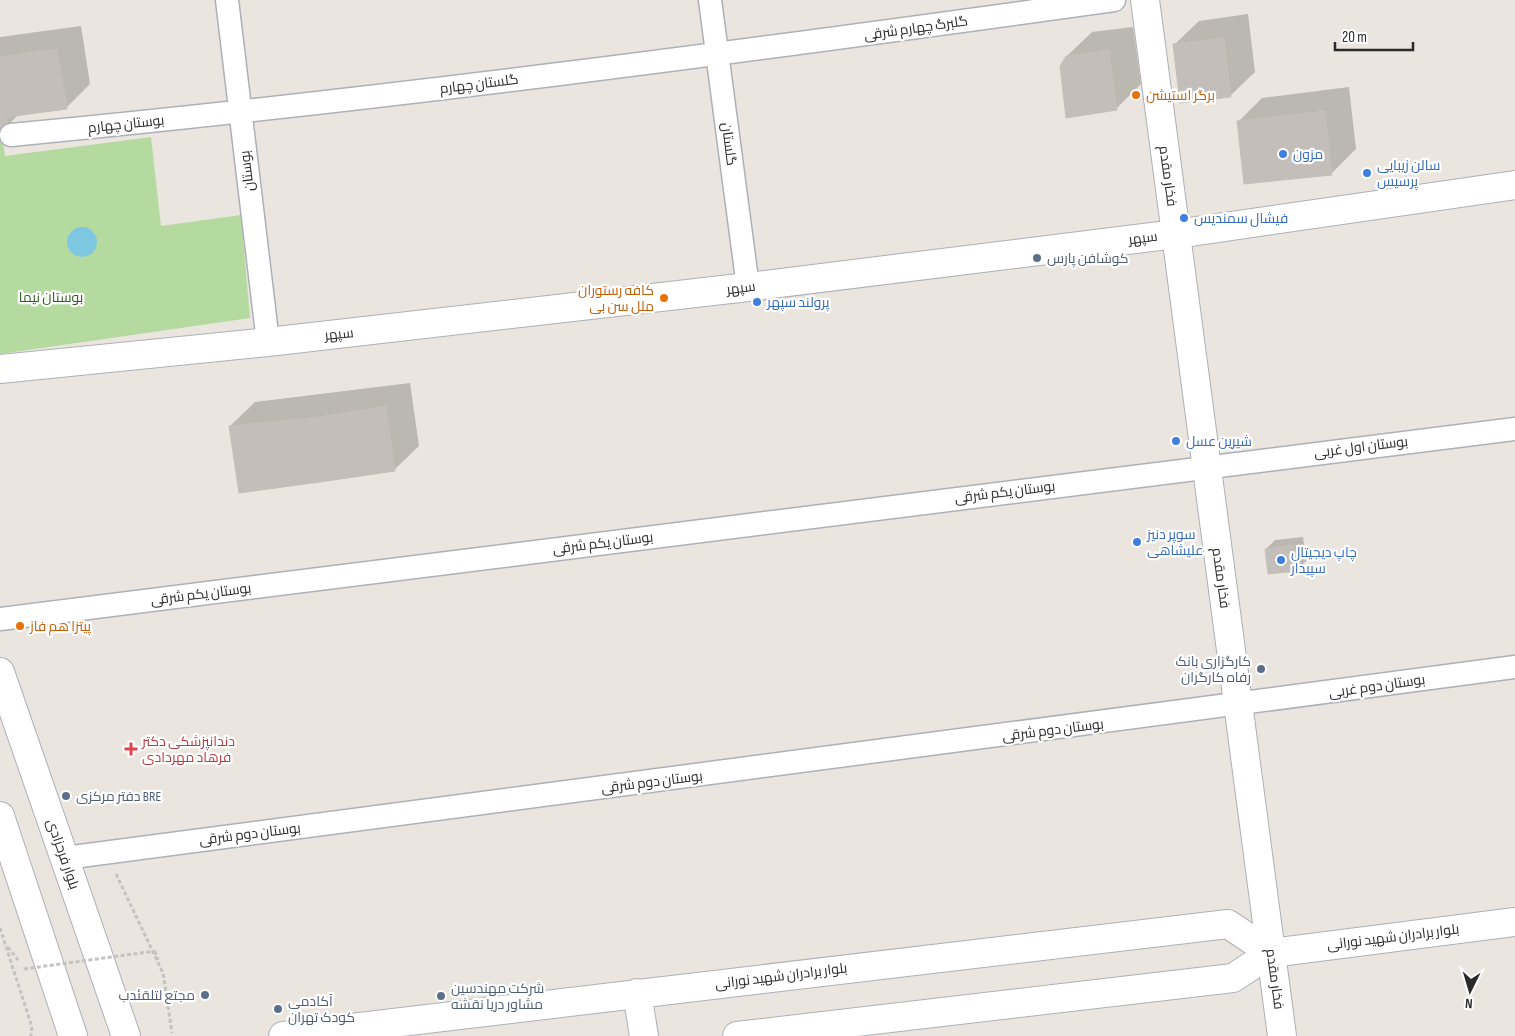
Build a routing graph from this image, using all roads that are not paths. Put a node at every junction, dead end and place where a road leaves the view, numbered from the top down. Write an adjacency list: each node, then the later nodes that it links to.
1 (227, 0): 6 (street, بوستان)
2 (710, 0): 5 (street, گلستان)
3 (1114, 0): 5 (street, گلبرگ چهارم شرقی)
4 (1145, 0): 9 (street, فخار مقدم)
5 (717, 55): 6 (street, گلستان چهارم); 10 (street, گلستان)
6 (240, 113): 7 (street, بوستان چهارم); 11 (street, بوستان)
7 (11, 135)
8 (1515, 185): 9 (street, سپهر)
9 (1176, 234): 10 (street, سپهر); 15 (street, فخار مقدم)
10 (748, 287): 11 (street, سپهر)
11 (268, 342): 12 (street, سپهر)
12 (13, 368): 13 (street, سپهر)
13 (0, 378)
14 (1515, 428): 15 (street, بوستان اول غربی)
15 (1206, 466): 16 (street, بوستان یکم شرقی); 19 (street, فخار مقدم)
16 (0, 619)
17 (1515, 668): 19 (street, بوستان دوم غربی)
18 (0, 672): 21 (street, بلوار فرحزادی)
19 (1238, 705): 21 (street, بوستان دوم شرقی); 23 (street, فخار مقدم)
20 (0, 817): 25 (street)
21 (65, 858): 26 (street, بلوار فرحزادی)
22 (1515, 922): 23 (street, بلوار برادران شهید نورانی)
23 (1271, 953): 24 (street, بلوار برادران شهید نورانی); 29 (street, بلوار برادران شهید نورانی); 30 (street, فخار مقدم)
24 (637, 993): 27 (street, بلوار برادران شهید نورانی); 28 (street)
25 (73, 1036)
26 (126, 1036)
27 (283, 1036)
28 (644, 1036)
29 (737, 1036)
30 (1282, 1036)

